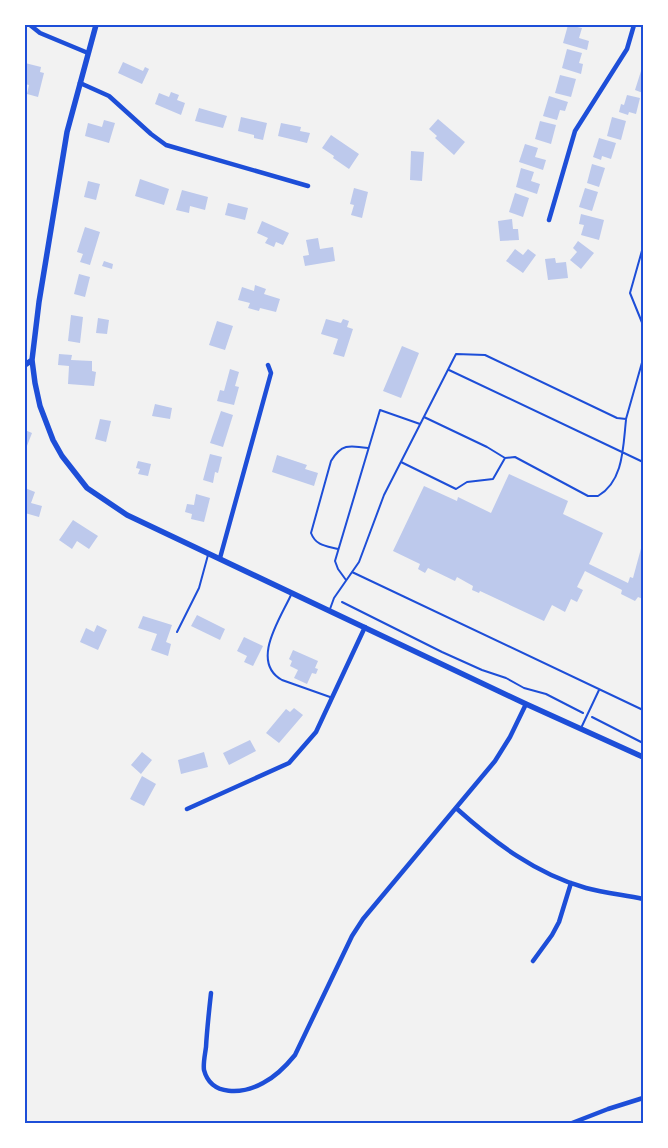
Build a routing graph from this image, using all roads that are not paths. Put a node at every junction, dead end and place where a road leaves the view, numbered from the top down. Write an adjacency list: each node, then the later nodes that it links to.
1 (30, 25): 4 (street)
2 (96, 25): 4 (street)
3 (634, 25): 7 (street)
4 (88, 52): 5 (street)
5 (80, 83): 6 (street); 11 (street)
6 (308, 186)
7 (549, 220)
8 (643, 247): 9 (lane)
9 (643, 325)
10 (643, 358): 16 (lane)
11 (32, 360): 12 (street); 24 (street)
12 (25, 364)
13 (268, 365): 25 (street)
14 (448, 369): 15 (lane); 16 (lane); 19 (lane)
15 (424, 417): 17 (lane); 20 (lane)
16 (626, 419): 19 (lane)
17 (420, 424): 18 (lane); 21 (lane)
18 (368, 448): 23 (lane); 23 (lane)
19 (622, 453): 20 (lane); 22 (lane)
20 (505, 458): 21 (lane)
21 (401, 462): 26 (lane)
22 (643, 462)
23 (338, 549): 27 (lane)
24 (208, 552): 25 (street); 31 (lane)
25 (220, 558): 28 (street)
26 (352, 572): 27 (lane); 32 (lane)
27 (346, 580): 29 (lane)
28 (292, 593): 29 (street); 33 (lane)
29 (329, 610): 30 (street)
30 (365, 627): 33 (street); 34 (street)
31 (177, 632)
32 (600, 689): 35 (lane); 36 (lane)
33 (332, 697): 39 (street)
34 (526, 704): 36 (street); 38 (street)
35 (643, 710)
36 (581, 728): 37 (street)
37 (643, 757)
38 (456, 808): 40 (street); 43 (street)
39 (187, 809)
40 (571, 882): 41 (street); 42 (street)
41 (643, 899)
42 (533, 961)
43 (211, 993)
44 (643, 1098): 45 (street)
45 (572, 1123)

